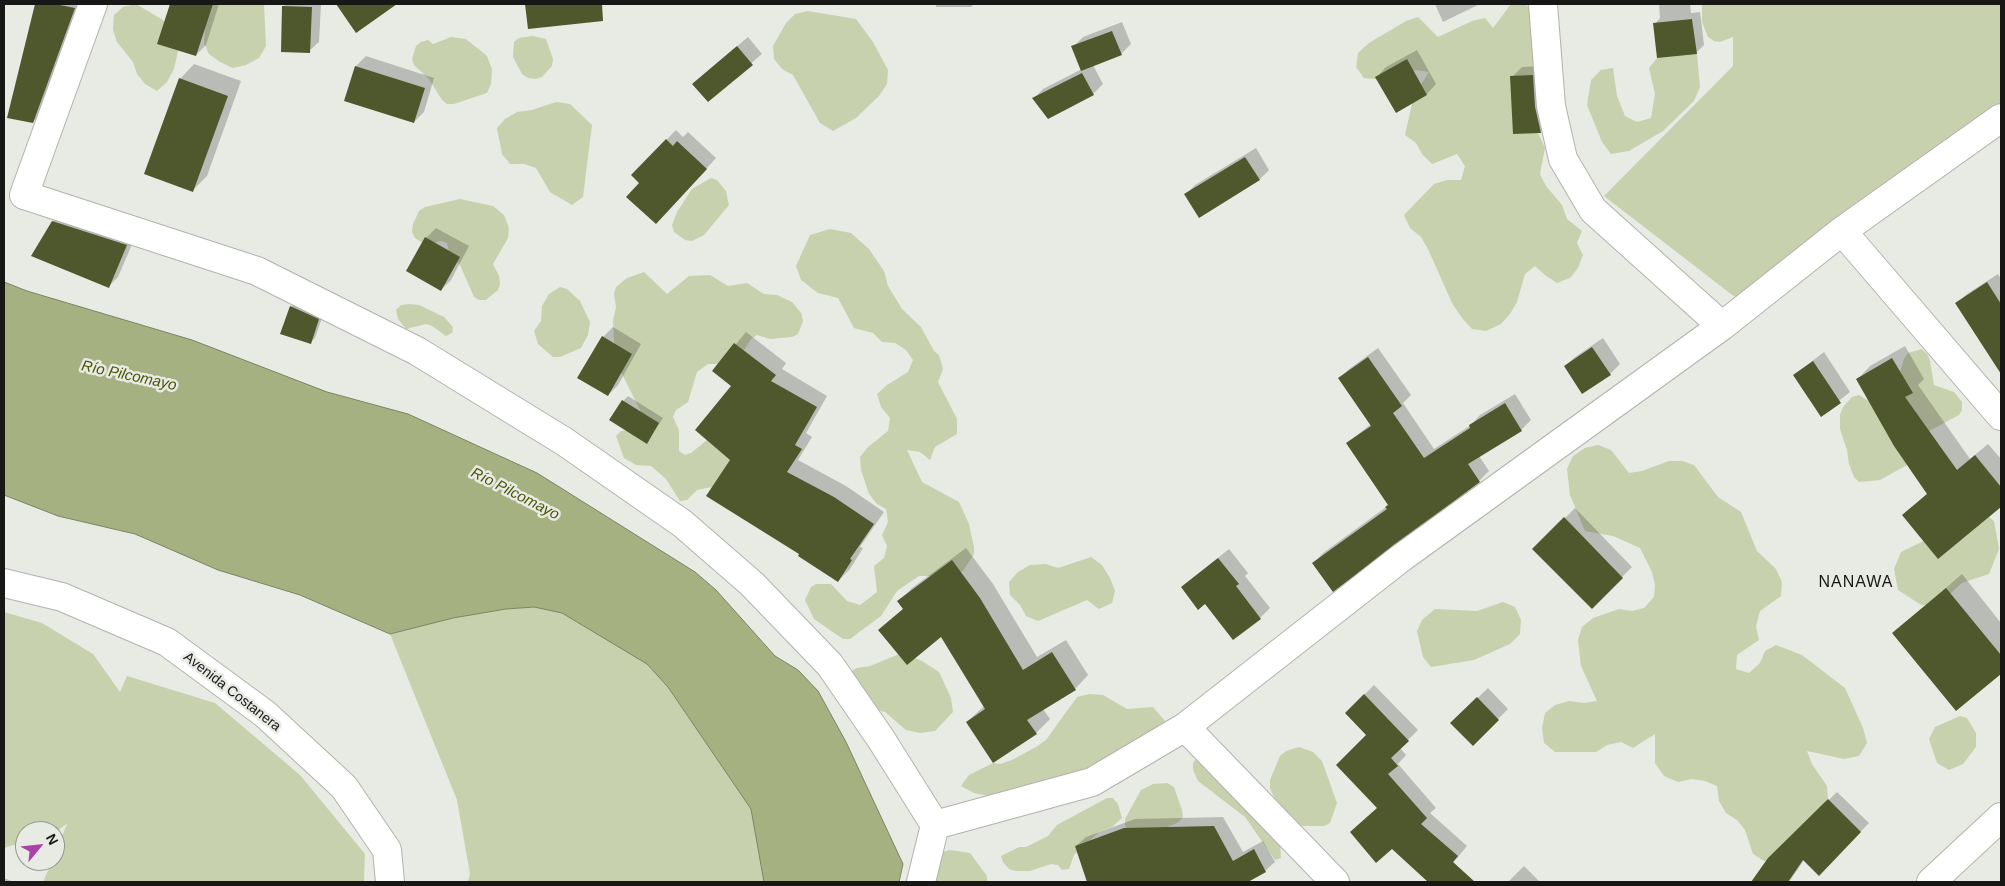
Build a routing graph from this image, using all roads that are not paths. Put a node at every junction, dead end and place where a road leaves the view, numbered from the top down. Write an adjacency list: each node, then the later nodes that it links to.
1 (93, 4): 10 (street)
2 (1543, 4): 5 (street)
3 (2001, 118): 4 (street)
4 (1842, 231): 5 (street); 6 (street)
5 (1722, 326): 8 (street)
6 (2001, 416)
7 (4, 583): 11 (street, Avenida Costanera)
8 (1185, 727): 10 (street); 13 (street)
9 (2001, 817): 14 (street)
10 (935, 824): 12 (street)
11 (390, 882)
12 (921, 882)
13 (1335, 882)
14 (1931, 882)

